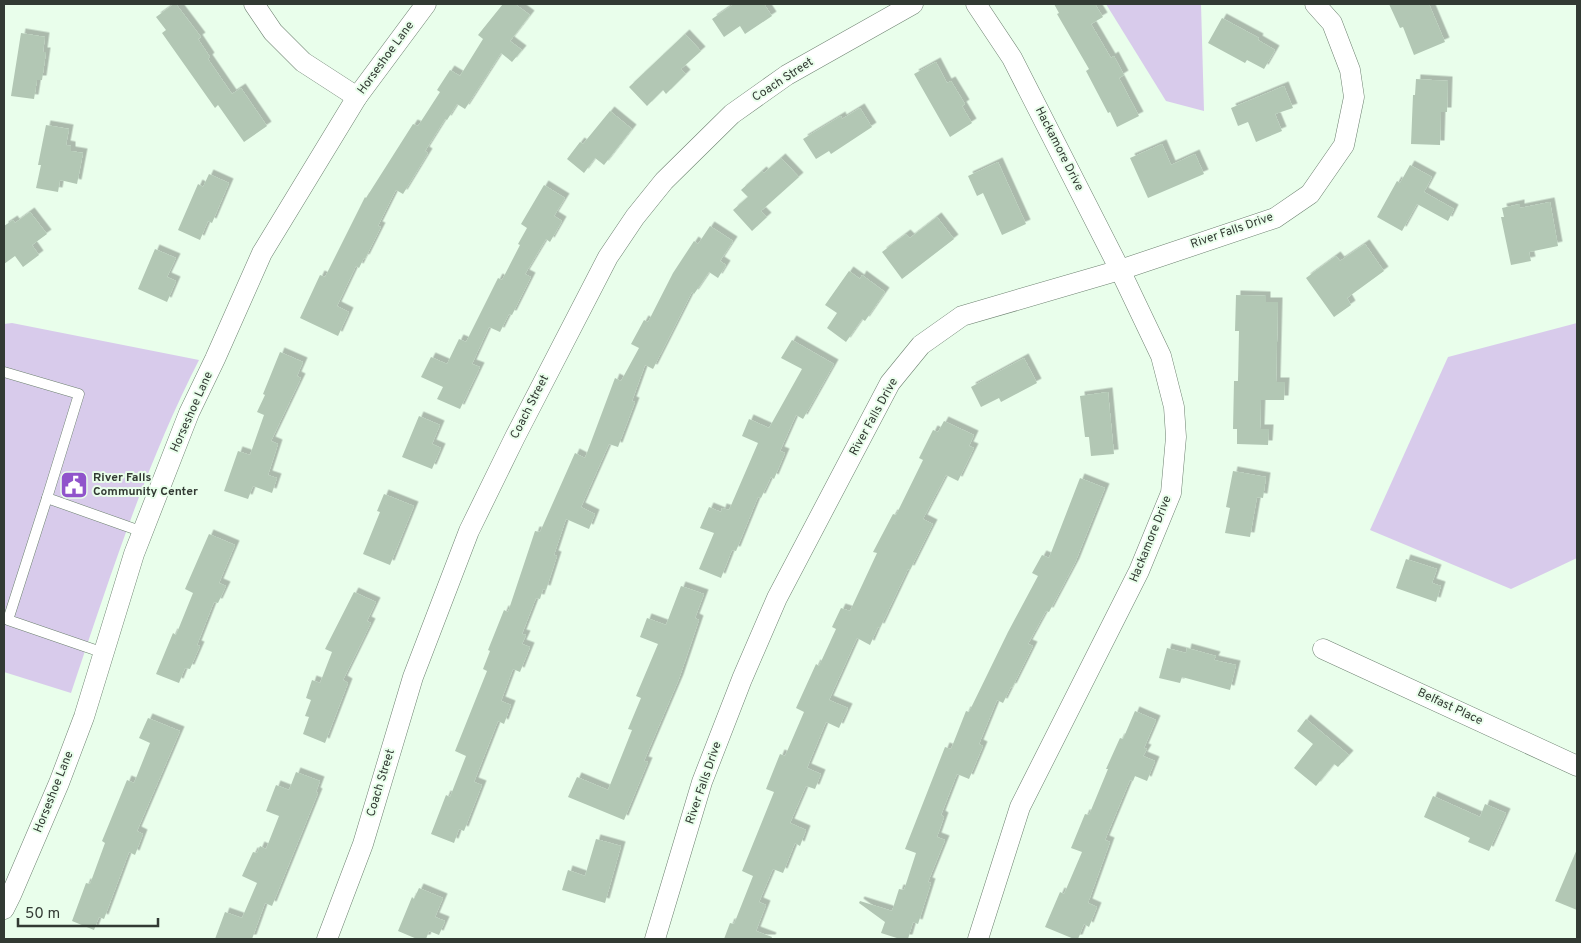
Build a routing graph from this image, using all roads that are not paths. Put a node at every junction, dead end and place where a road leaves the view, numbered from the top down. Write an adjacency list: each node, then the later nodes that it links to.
1 (254, 4): 6 (street)
2 (426, 4): 6 (street, Horseshoe Lane)
3 (913, 4): 15 (street, Coach Street)
4 (976, 4): 7 (street, Hackamore Drive)
5 (1316, 4): 7 (street, River Falls Drive)
6 (357, 98): 10 (street, Horseshoe Lane)
7 (1120, 270): 16 (street, River Falls Drive); 17 (street, Hackamore Drive)
8 (4, 372): 9 (lane)
9 (47, 498): 10 (lane); 12 (lane)
10 (143, 532): 12 (street, Horseshoe Lane)
11 (1322, 649): 13 (street, Belfast Place)
12 (104, 653): 14 (street, Horseshoe Lane)
13 (1577, 766)
14 (4, 909)
15 (327, 939)
16 (655, 939)
17 (978, 939)

